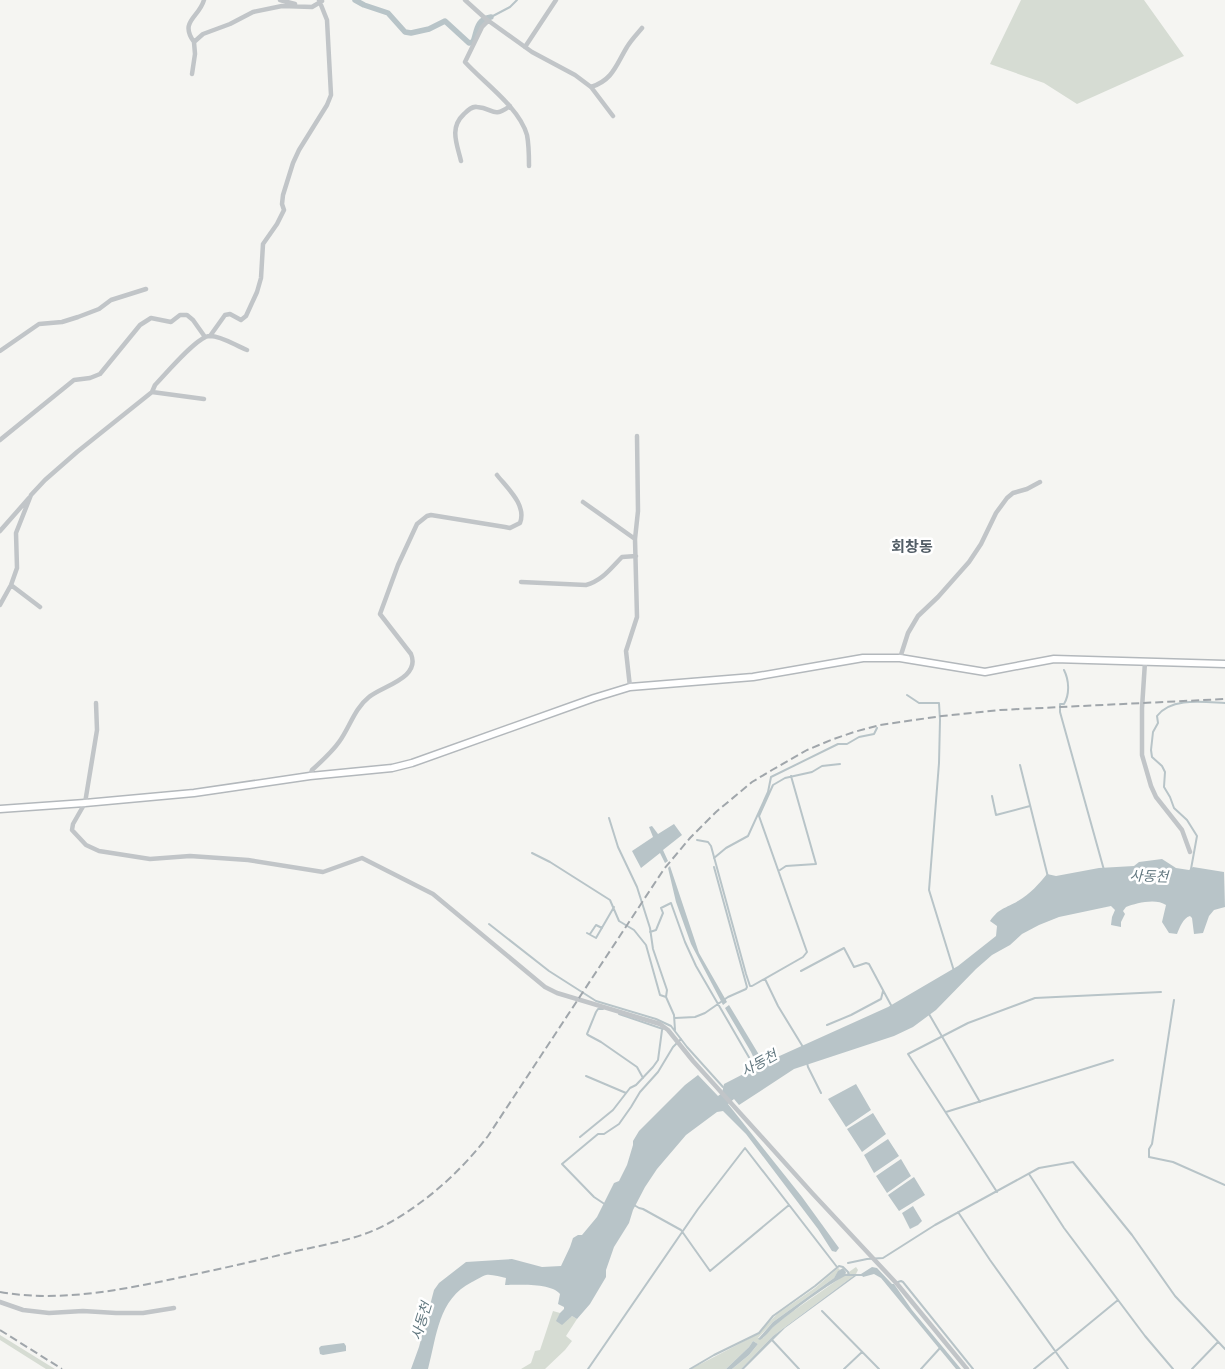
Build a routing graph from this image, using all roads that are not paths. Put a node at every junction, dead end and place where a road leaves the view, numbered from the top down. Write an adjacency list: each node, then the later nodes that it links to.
1 (204, 0): 9 (street)
2 (280, 0): 6 (street)
3 (465, 0): 7 (street)
4 (556, 0): 10 (street)
5 (321, 1): 6 (street); 18 (street)
6 (301, 6): 9 (street)
7 (485, 19): 10 (street); 13 (street)
8 (642, 28): 12 (street)
9 (194, 42): 11 (street)
10 (525, 47): 12 (street)
11 (192, 74)
12 (591, 87): 14 (street)
13 (510, 106): 15 (street); 16 (street)
14 (613, 116)
15 (461, 161)
16 (529, 166)
17 (146, 289): 20 (street)
18 (208, 336): 19 (street); 21 (street); 24 (street)
19 (247, 350)
20 (0, 351)
21 (152, 392): 22 (street); 27 (street)
22 (204, 399)
23 (637, 436): 30 (street)
24 (0, 440)
25 (497, 475): 41 (street)
26 (1040, 482): 36 (street)
27 (31, 496): 29 (street); 33 (street)
28 (583, 502): 30 (street)
29 (0, 531)
30 (635, 539): 31 (street)
31 (636, 556): 32 (street); 39 (street)
32 (521, 582)
33 (11, 585): 34 (street); 35 (street)
34 (0, 606)
35 (40, 607)
36 (900, 658): 37 (main road); 39 (main road)
37 (1145, 662): 38 (main road); 44 (street)
38 (1225, 664)
39 (630, 687): 41 (main road)
40 (96, 703): 42 (street)
41 (310, 776): 42 (main road)
42 (85, 803): 43 (main road); 47 (street)
43 (0, 808)
44 (1190, 852)
45 (0, 1302): 46 (street)
46 (174, 1308)
47 (967, 1369)

